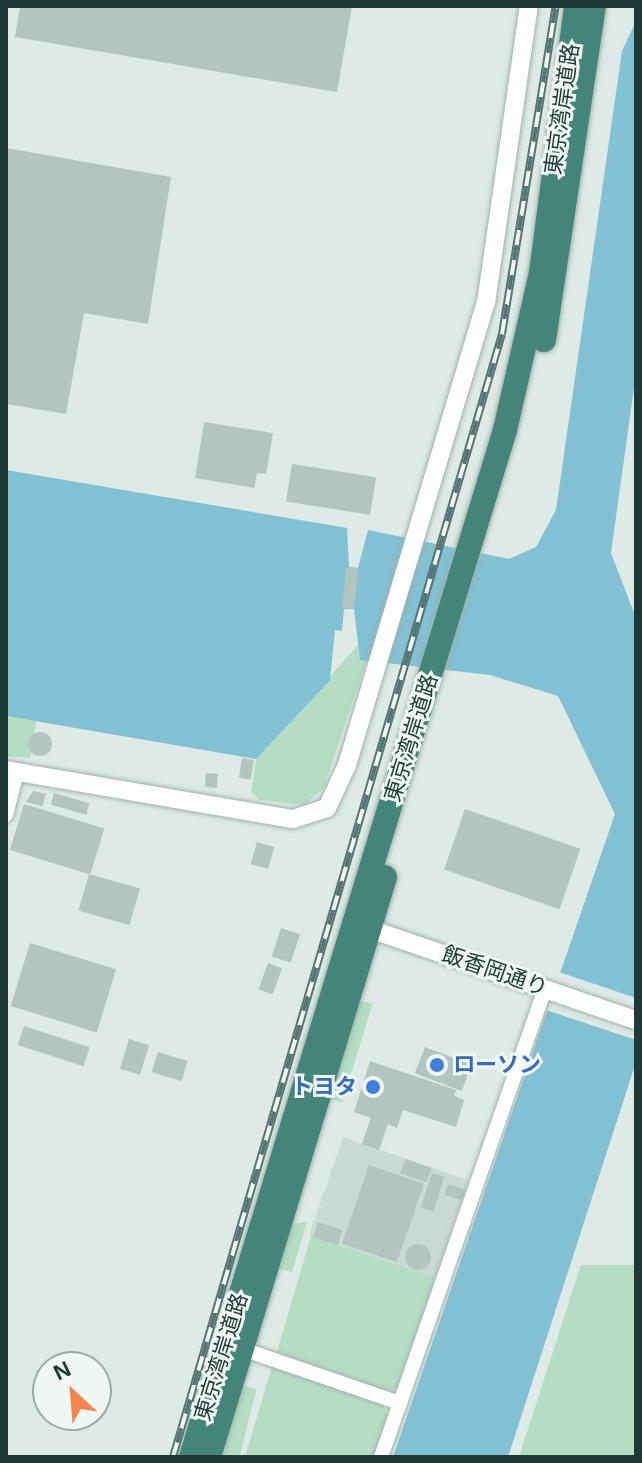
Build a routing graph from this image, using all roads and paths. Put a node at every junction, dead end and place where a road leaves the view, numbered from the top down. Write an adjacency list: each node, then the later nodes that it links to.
1 (529, 6): 5 (street)
2 (576, 6): 4 (highway, 東京湾岸道路)
3 (594, 6): 4 (highway, 東京湾岸道路)
4 (477, 550): 7 (highway, 東京湾岸道路)
5 (12, 771): 6 (street)
6 (6, 815)
7 (363, 926): 8 (street, 飯香岡通り); 10 (highway, 東京湾岸道路); 12 (highway, 東京湾岸道路)
8 (549, 990): 9 (street, 飯香岡通り); 11 (street)
9 (636, 1020)
10 (242, 1349): 11 (street); 13 (highway, 東京湾岸道路)
11 (400, 1403): 14 (street)
12 (191, 1457)
13 (209, 1457)
14 (381, 1457)

